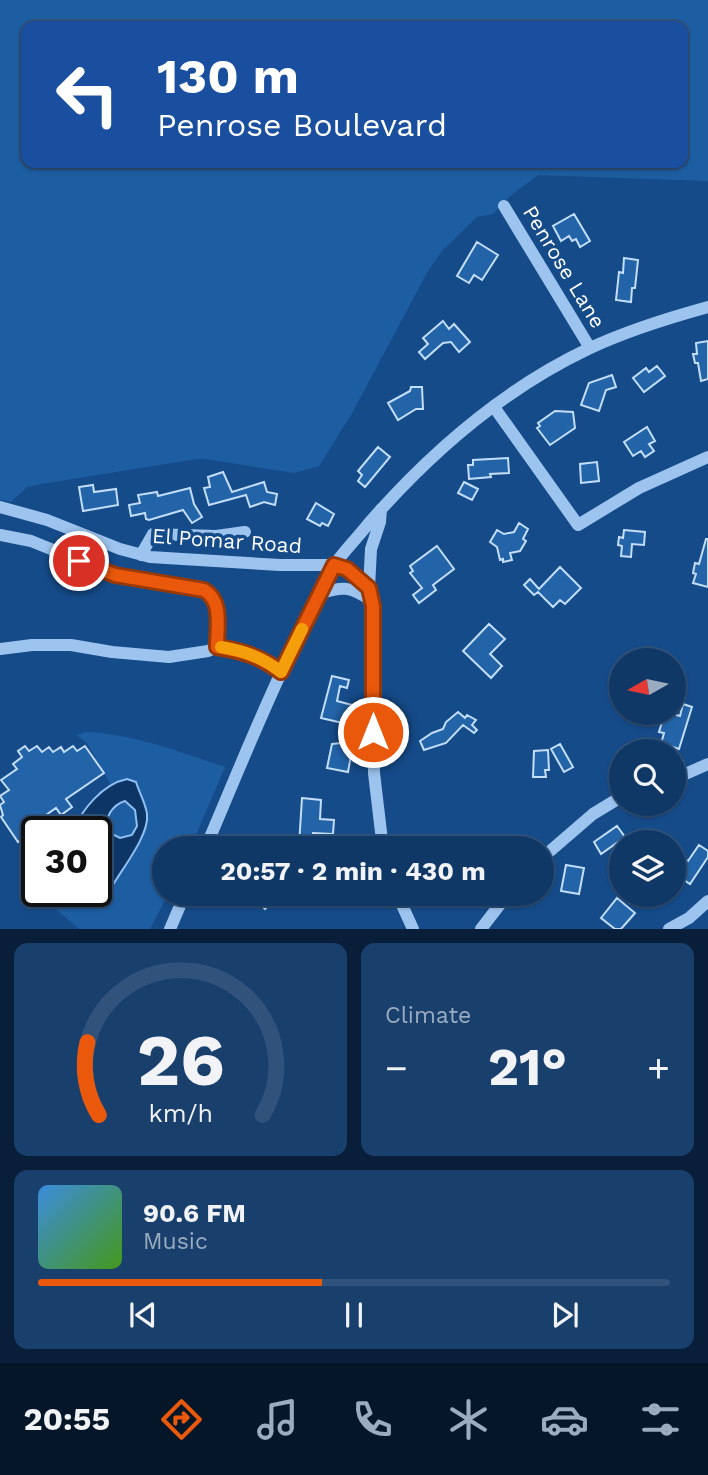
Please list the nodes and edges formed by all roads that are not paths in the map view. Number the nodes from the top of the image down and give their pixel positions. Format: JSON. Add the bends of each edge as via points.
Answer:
{"nodes":[{"id":1,"x":504,"y":206,"type":"dead end"},
{"id":2,"x":708,"y":307,"type":"edge"},
{"id":3,"x":590,"y":348,"type":"junction"},
{"id":4,"x":494,"y":407,"type":"junction"},
{"id":5,"x":708,"y":457,"type":"edge"},
{"id":6,"x":0,"y":507,"type":"edge"},
{"id":7,"x":381,"y":509,"type":"junction"},
{"id":8,"x":245,"y":531,"type":"dead end"},
{"id":9,"x":0,"y":535,"type":"edge"},
{"id":10,"x":141,"y":555,"type":"junction"},
{"id":11,"x":334,"y":565,"type":"junction"},
{"id":12,"x":369,"y":588,"type":"junction"},
{"id":13,"x":318,"y":594,"type":"junction"},
{"id":14,"x":372,"y":601,"type":"junction"},
{"id":15,"x":217,"y":647,"type":"junction"},
{"id":16,"x":0,"y":649,"type":"edge"},
{"id":17,"x":281,"y":672,"type":"junction"},
{"id":18,"x":708,"y":764,"type":"edge"},
{"id":19,"x":686,"y":774,"type":"edge"},
{"id":20,"x":609,"y":804,"type":"edge"},
{"id":21,"x":211,"y":836,"type":"edge"},
{"id":22,"x":381,"y":836,"type":"edge"},
{"id":23,"x":554,"y":848,"type":"edge"},
{"id":24,"x":708,"y":901,"type":"edge"},
{"id":25,"x":180,"y":906,"type":"edge"},
{"id":26,"x":402,"y":906,"type":"edge"},
{"id":27,"x":499,"y":906,"type":"edge"},
{"id":28,"x":170,"y":929,"type":"edge"},
{"id":29,"x":413,"y":929,"type":"edge"},
{"id":30,"x":481,"y":929,"type":"edge"},
{"id":31,"x":669,"y":929,"type":"edge"}],
"edges":[{"from":1,"to":3,"type":"street","name":"Penrose Lane"},
{"from":2,"to":3,"type":"street"},
{"from":3,"to":4,"type":"street"},
{"from":4,"to":5,"type":"street","via":[[578,525],[639,488]]},
{"from":4,"to":7,"type":"street","via":[[432,457]]},
{"from":6,"to":10,"type":"street","name":"El Pomar Road"},
{"from":7,"to":11,"type":"street"},
{"from":7,"to":12,"type":"street","via":[[371,550]]},
{"from":8,"to":10,"type":"street","via":[[216,536],[153,534]]},
{"from":9,"to":15,"type":"street","via":[[31,541],[115,575],[204,590],[217,607]]},
{"from":10,"to":11,"type":"street","name":"El Pomar Road"},
{"from":11,"to":12,"type":"street","via":[[347,569]]},
{"from":11,"to":13,"type":"street"},
{"from":12,"to":14,"type":"street"},
{"from":13,"to":14,"type":"street","via":[[340,587]]},
{"from":13,"to":17,"type":"street"},
{"from":14,"to":22,"type":"street","via":[[374,773]]},
{"from":15,"to":16,"type":"street","via":[[169,657],[71,645]]},
{"from":15,"to":17,"type":"street","via":[[246,652]]},
{"from":17,"to":21,"type":"street"},
{"from":18,"to":19,"type":"street"},
{"from":20,"to":23,"type":"street"},
{"from":24,"to":31,"type":"street"},
{"from":25,"to":28,"type":"street"},
{"from":26,"to":29,"type":"street"},
{"from":27,"to":30,"type":"street"}]}
